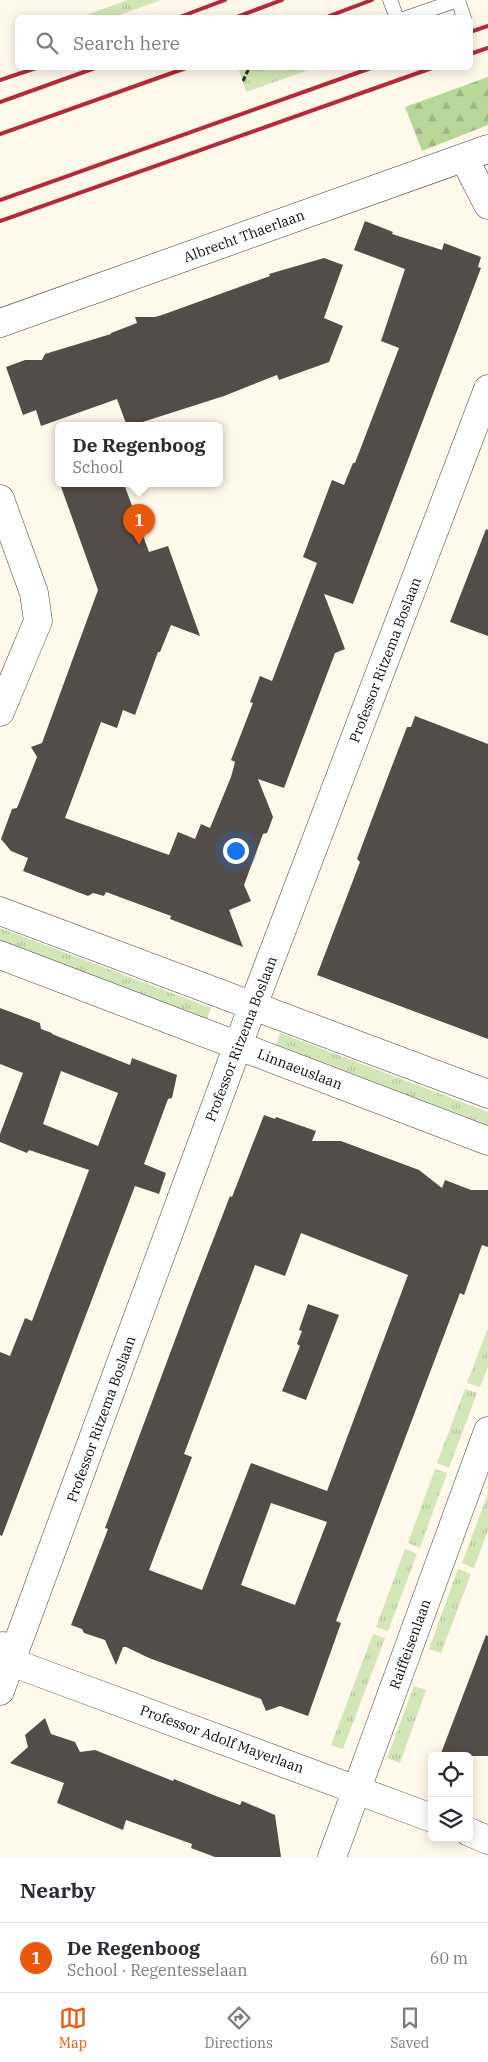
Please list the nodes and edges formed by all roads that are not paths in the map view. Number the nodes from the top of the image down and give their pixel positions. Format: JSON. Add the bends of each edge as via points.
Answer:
{"nodes":[{"id":1,"x":458,"y":0,"type":"edge"},
{"id":2,"x":393,"y":1,"type":"edge"},
{"id":3,"x":396,"y":15,"type":"edge"},
{"id":4,"x":415,"y":15,"type":"edge"},
{"id":5,"x":463,"y":15,"type":"edge"},
{"id":6,"x":476,"y":154,"type":"edge"},
{"id":7,"x":488,"y":206,"type":"edge"},
{"id":8,"x":0,"y":323,"type":"edge"},
{"id":9,"x":488,"y":389,"type":"edge"},
{"id":10,"x":0,"y":500,"type":"edge"},
{"id":11,"x":0,"y":712,"type":"edge"},
{"id":12,"x":0,"y":910,"type":"edge"},
{"id":13,"x":0,"y":955,"type":"edge"},
{"id":14,"x":253,"y":1006,"type":"junction"},
{"id":15,"x":238,"y":1045,"type":"junction"},
{"id":16,"x":488,"y":1094,"type":"edge"},
{"id":17,"x":488,"y":1141,"type":"edge"},
{"id":18,"x":488,"y":1431,"type":"edge"},
{"id":19,"x":4,"y":1656,"type":"edge"},
{"id":20,"x":0,"y":1691,"type":"edge"},
{"id":21,"x":356,"y":1789,"type":"junction"},
{"id":22,"x":428,"y":1816,"type":"edge"},
{"id":23,"x":473,"y":1834,"type":"edge"},
{"id":24,"x":488,"y":1840,"type":"edge"},
{"id":25,"x":332,"y":1857,"type":"edge"}],
"edges":[{"from":1,"to":4,"type":"lane"},
{"from":1,"to":5,"type":"lane"},
{"from":2,"to":3,"type":"lane"},
{"from":6,"to":7,"type":"street"},
{"from":6,"to":8,"type":"street","name":"Albrecht Thaerlaan"},
{"from":9,"to":14,"type":"street","name":"Professor Ritzema Boslaan"},
{"from":10,"to":11,"type":"street","via":[[34,593],[38,621]]},
{"from":12,"to":14,"type":"street"},
{"from":13,"to":15,"type":"street","name":"Linnaeuslaan"},
{"from":14,"to":15,"type":"street","name":"Professor Ritzema Boslaan"},
{"from":14,"to":16,"type":"street"},
{"from":15,"to":17,"type":"street","name":"Linnaeuslaan"},
{"from":15,"to":19,"type":"street","name":"Professor Ritzema Boslaan"},
{"from":18,"to":21,"type":"street","name":"Raiffeisenlaan"},
{"from":19,"to":20,"type":"street","name":"Professor Ritzema Boslaan"},
{"from":19,"to":21,"type":"street","name":"Professor Adolf Mayerlaan"},
{"from":21,"to":22,"type":"street","name":"Professor Adolf Mayerlaan"},
{"from":21,"to":25,"type":"street","name":"Raiffeisenlaan"},
{"from":23,"to":24,"type":"street"}]}
